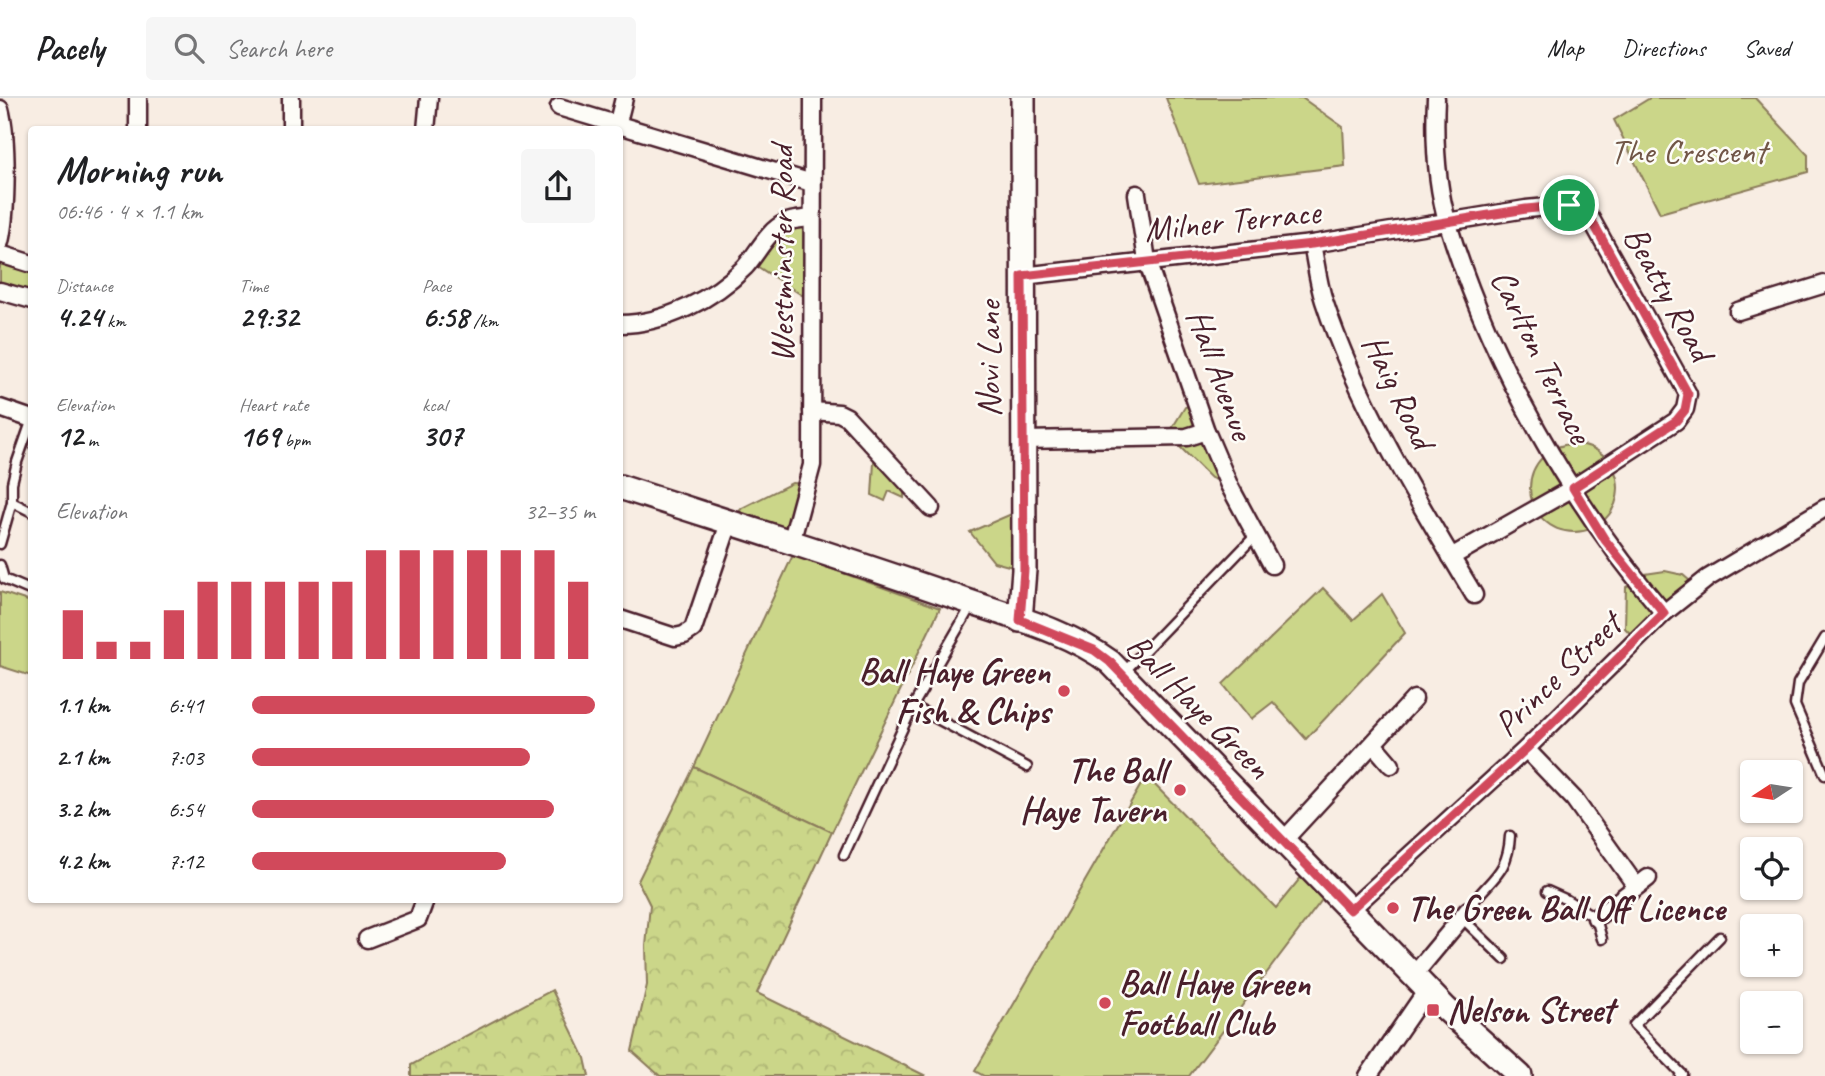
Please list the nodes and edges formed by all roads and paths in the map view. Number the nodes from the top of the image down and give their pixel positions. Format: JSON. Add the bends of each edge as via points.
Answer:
{"nodes":[{"id":1,"x":138,"y":98,"type":"edge"},
{"id":2,"x":291,"y":98,"type":"edge"},
{"id":3,"x":429,"y":98,"type":"edge"},
{"id":4,"x":624,"y":98,"type":"edge"},
{"id":5,"x":813,"y":98,"type":"edge"},
{"id":6,"x":1023,"y":98,"type":"edge"},
{"id":7,"x":1436,"y":98,"type":"edge"},
{"id":8,"x":559,"y":107,"type":"dead end"},
{"id":9,"x":0,"y":109,"type":"edge"},
{"id":10,"x":138,"y":126,"type":"edge"},
{"id":11,"x":292,"y":126,"type":"edge"},
{"id":12,"x":426,"y":126,"type":"edge"},
{"id":13,"x":614,"y":126,"type":"edge"},
{"id":14,"x":617,"y":126,"type":"edge"},
{"id":15,"x":623,"y":129,"type":"edge"},
{"id":16,"x":812,"y":183,"type":"junction"},
{"id":17,"x":1137,"y":194,"type":"dead end"},
{"id":18,"x":812,"y":218,"type":"junction"},
{"id":19,"x":1448,"y":223,"type":"junction"},
{"id":20,"x":0,"y":242,"type":"edge"},
{"id":21,"x":1312,"y":244,"type":"junction"},
{"id":22,"x":0,"y":254,"type":"edge"},
{"id":23,"x":1147,"y":261,"type":"junction"},
{"id":24,"x":28,"y":263,"type":"edge"},
{"id":25,"x":1022,"y":276,"type":"junction"},
{"id":26,"x":1825,"y":285,"type":"edge"},
{"id":27,"x":0,"y":291,"type":"edge"},
{"id":28,"x":28,"y":299,"type":"edge"},
{"id":29,"x":1738,"y":311,"type":"dead end"},
{"id":30,"x":623,"y":324,"type":"edge"},
{"id":31,"x":0,"y":408,"type":"edge"},
{"id":32,"x":812,"y":411,"type":"junction"},
{"id":33,"x":28,"y":418,"type":"edge"},
{"id":34,"x":28,"y":430,"type":"edge"},
{"id":35,"x":1206,"y":431,"type":"junction"},
{"id":36,"x":1023,"y":440,"type":"junction"},
{"id":37,"x":623,"y":488,"type":"edge"},
{"id":38,"x":1573,"y":488,"type":"junction"},
{"id":39,"x":12,"y":502,"type":"junction"},
{"id":40,"x":931,"y":508,"type":"dead end"},
{"id":41,"x":1825,"y":508,"type":"edge"},
{"id":42,"x":28,"y":510,"type":"edge"},
{"id":43,"x":729,"y":523,"type":"junction"},
{"id":44,"x":1255,"y":536,"type":"junction"},
{"id":45,"x":791,"y":543,"type":"junction"},
{"id":46,"x":0,"y":544,"type":"edge"},
{"id":47,"x":1451,"y":557,"type":"junction"},
{"id":48,"x":0,"y":565,"type":"edge"},
{"id":49,"x":1272,"y":565,"type":"dead end"},
{"id":50,"x":28,"y":589,"type":"edge"},
{"id":51,"x":1474,"y":595,"type":"dead end"},
{"id":52,"x":973,"y":603,"type":"junction"},
{"id":53,"x":1664,"y":613,"type":"junction"},
{"id":54,"x":623,"y":620,"type":"edge"},
{"id":55,"x":1020,"y":620,"type":"junction"},
{"id":56,"x":1825,"y":638,"type":"edge"},
{"id":57,"x":1122,"y":675,"type":"junction"},
{"id":58,"x":1414,"y":699,"type":"dead end"},
{"id":59,"x":913,"y":706,"type":"junction"},
{"id":60,"x":1373,"y":744,"type":"junction"},
{"id":61,"x":1526,"y":749,"type":"junction"},
{"id":62,"x":1391,"y":765,"type":"dead end"},
{"id":63,"x":1027,"y":767,"type":"dead end"},
{"id":64,"x":1825,"y":775,"type":"edge"},
{"id":65,"x":1510,"y":836,"type":"dead end"},
{"id":66,"x":1283,"y":841,"type":"junction"},
{"id":67,"x":844,"y":855,"type":"dead end"},
{"id":68,"x":1547,"y":891,"type":"dead end"},
{"id":69,"x":424,"y":903,"type":"edge"},
{"id":70,"x":1350,"y":910,"type":"junction"},
{"id":71,"x":1465,"y":914,"type":"junction"},
{"id":72,"x":1596,"y":918,"type":"junction"},
{"id":73,"x":1720,"y":937,"type":"dead end"},
{"id":74,"x":368,"y":939,"type":"dead end"},
{"id":75,"x":1602,"y":939,"type":"dead end"},
{"id":76,"x":1504,"y":960,"type":"dead end"},
{"id":77,"x":1420,"y":983,"type":"junction"},
{"id":78,"x":1368,"y":1076,"type":"edge"},
{"id":79,"x":1520,"y":1076,"type":"edge"},
{"id":80,"x":1680,"y":1076,"type":"edge"}],
"edges":[{"from":1,"to":10,"type":"street"},
{"from":2,"to":11,"type":"street"},
{"from":3,"to":12,"type":"street"},
{"from":4,"to":14,"type":"street"},
{"from":5,"to":16,"type":"street","name":"Westminster Road"},
{"from":6,"to":25,"type":"street","name":"Novi Lane"},
{"from":7,"to":19,"type":"street","name":"Carlton Terrace","via":[[1434,134]]},
{"from":8,"to":13,"type":"street"},
{"from":9,"to":20,"type":"street","via":[[4,145]]},
{"from":15,"to":16,"type":"street"},
{"from":16,"to":18,"type":"street","name":"Westminster Road"},
{"from":17,"to":23,"type":"street","name":"Hall Avenue"},
{"from":18,"to":30,"type":"street","via":[[785,223],[743,268],[701,302],[658,318]]},
{"from":18,"to":32,"type":"street","name":"Westminster Road"},
{"from":19,"to":21,"type":"street","name":"Milner Terrace"},
{"from":19,"to":38,"type":"street","name":"Carlton Terrace","via":[[1507,370]]},
{"from":19,"to":38,"type":"street","name":"Beatty Road","via":[[1536,208],[1569,205],[1583,210],[1688,394],[1685,410],[1676,421]]},
{"from":21,"to":23,"type":"street","name":"Milner Terrace"},
{"from":21,"to":47,"type":"street","name":"Haig Road","via":[[1323,299],[1356,382]]},
{"from":22,"to":24,"type":"street"},
{"from":23,"to":25,"type":"street","name":"Milner Terrace"},
{"from":23,"to":35,"type":"street","name":"Hall Avenue"},
{"from":25,"to":36,"type":"street","name":"Novi Lane"},
{"from":26,"to":29,"type":"street"},
{"from":27,"to":28,"type":"street"},
{"from":31,"to":33,"type":"street"},
{"from":32,"to":40,"type":"street","name":"Westminster Road","via":[[847,417]]},
{"from":32,"to":45,"type":"street","name":"Westminster Road","via":[[812,465]]},
{"from":34,"to":39,"type":"lane","via":[[12,483]]},
{"from":35,"to":36,"type":"street","via":[[1187,437]]},
{"from":35,"to":44,"type":"street","name":"Hall Avenue"},
{"from":36,"to":55,"type":"street","name":"Novi Lane"},
{"from":37,"to":43,"type":"street","name":"Ball Haye Green"},
{"from":38,"to":47,"type":"street"},
{"from":38,"to":53,"type":"street","name":"Carlton Terrace","via":[[1605,540]]},
{"from":39,"to":42,"type":"lane"},
{"from":39,"to":46,"type":"lane"},
{"from":41,"to":53,"type":"street","name":"Prince Street","via":[[1708,578]]},
{"from":43,"to":45,"type":"street","name":"Ball Haye Green"},
{"from":43,"to":54,"type":"street","via":[[693,629],[675,638]]},
{"from":44,"to":49,"type":"street","name":"Hall Avenue"},
{"from":44,"to":57,"type":"lane"},
{"from":45,"to":52,"type":"street","name":"Ball Haye Green"},
{"from":47,"to":51,"type":"street","name":"Haig Road"},
{"from":48,"to":50,"type":"lane","via":[[4,579]]},
{"from":52,"to":55,"type":"street","name":"Ball Haye Green"},
{"from":52,"to":59,"type":"lane"},
{"from":53,"to":61,"type":"street","name":"Prince Street"},
{"from":55,"to":57,"type":"street","name":"Ball Haye Green","via":[[1094,650]]},
{"from":56,"to":64,"type":"lane","via":[[1798,683],[1795,705]]},
{"from":57,"to":66,"type":"street","name":"Ball Haye Green"},
{"from":58,"to":60,"type":"street"},
{"from":59,"to":63,"type":"lane"},
{"from":59,"to":67,"type":"lane"},
{"from":60,"to":62,"type":"street"},
{"from":60,"to":66,"type":"street"},
{"from":61,"to":70,"type":"street","name":"Prince Street"},
{"from":61,"to":72,"type":"street","via":[[1642,882]]},
{"from":65,"to":71,"type":"lane","via":[[1503,870]]},
{"from":66,"to":70,"type":"street","name":"Ball Haye Green"},
{"from":68,"to":72,"type":"lane"},
{"from":69,"to":74,"type":"street","via":[[418,919]]},
{"from":70,"to":77,"type":"street","name":"Ball Haye Green"},
{"from":71,"to":76,"type":"lane"},
{"from":71,"to":77,"type":"street"},
{"from":72,"to":75,"type":"lane"},
{"from":73,"to":80,"type":"lane","via":[[1634,1025]]},
{"from":77,"to":78,"type":"street"},
{"from":77,"to":79,"type":"street","name":"Ball Haye Green"}]}
